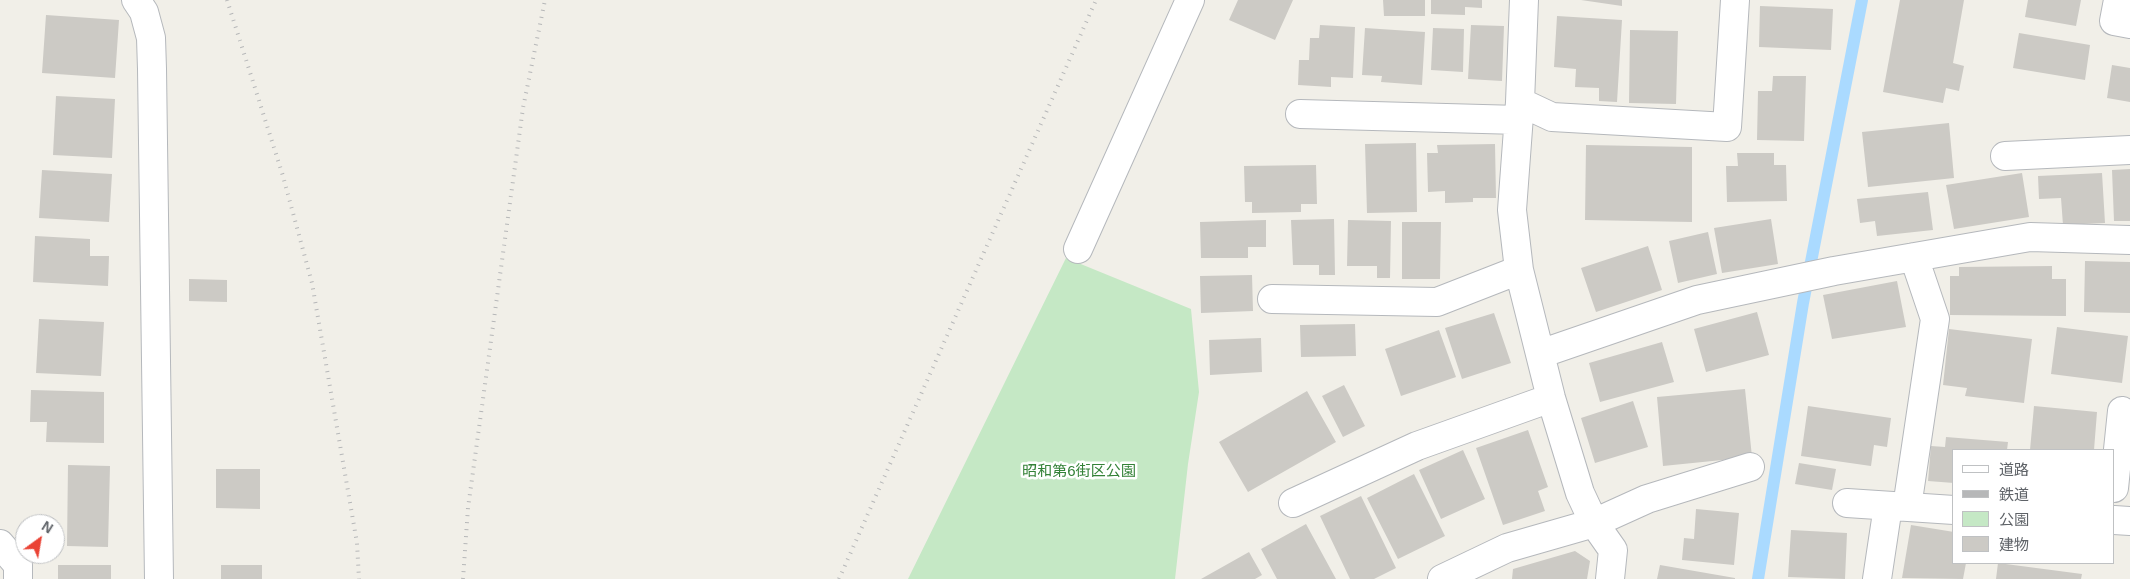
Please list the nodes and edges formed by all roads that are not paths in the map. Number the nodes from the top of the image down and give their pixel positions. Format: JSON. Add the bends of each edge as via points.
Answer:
{"nodes":[{"id":1,"x":136,"y":0,"type":"edge"},
{"id":2,"x":1190,"y":0,"type":"edge"},
{"id":3,"x":1524,"y":0,"type":"edge"},
{"id":4,"x":1735,"y":0,"type":"edge"},
{"id":5,"x":2118,"y":0,"type":"edge"},
{"id":6,"x":2130,"y":24,"type":"edge"},
{"id":7,"x":1520,"y":111,"type":"junction"},
{"id":8,"x":1300,"y":114,"type":"dead end"},
{"id":9,"x":2130,"y":150,"type":"edge"},
{"id":10,"x":2005,"y":156,"type":"dead end"},
{"id":11,"x":2130,"y":240,"type":"edge"},
{"id":12,"x":1078,"y":249,"type":"dead end"},
{"id":13,"x":1914,"y":257,"type":"junction"},
{"id":14,"x":1519,"y":270,"type":"junction"},
{"id":15,"x":1272,"y":299,"type":"dead end"},
{"id":16,"x":1540,"y":354,"type":"junction"},
{"id":17,"x":1551,"y":398,"type":"junction"},
{"id":18,"x":2122,"y":411,"type":"dead end"},
{"id":19,"x":1750,"y":467,"type":"dead end"},
{"id":20,"x":2115,"y":478,"type":"edge"},
{"id":21,"x":1294,"y":503,"type":"dead end"},
{"id":22,"x":1847,"y":503,"type":"dead end"},
{"id":23,"x":1898,"y":506,"type":"junction"},
{"id":24,"x":1952,"y":510,"type":"edge"},
{"id":25,"x":2115,"y":520,"type":"edge"},
{"id":26,"x":2130,"y":521,"type":"edge"},
{"id":27,"x":1594,"y":523,"type":"junction"},
{"id":28,"x":0,"y":544,"type":"edge"},
{"id":29,"x":18,"y":579,"type":"edge"},
{"id":30,"x":159,"y":579,"type":"edge"},
{"id":31,"x":1442,"y":579,"type":"edge"},
{"id":32,"x":1610,"y":579,"type":"edge"},
{"id":33,"x":1878,"y":579,"type":"edge"}],
"edges":[{"from":1,"to":30,"type":"street","via":[[144,12],[151,38]]},
{"from":2,"to":12,"type":"street"},
{"from":3,"to":7,"type":"street"},
{"from":4,"to":7,"type":"street","via":[[1727,127],[1552,117]]},
{"from":5,"to":6,"type":"street","via":[[2114,21]]},
{"from":7,"to":8,"type":"street"},
{"from":7,"to":14,"type":"street","via":[[1512,210]]},
{"from":9,"to":10,"type":"street"},
{"from":11,"to":13,"type":"street","via":[[2030,237]]},
{"from":13,"to":16,"type":"street","via":[[1697,300]]},
{"from":13,"to":23,"type":"street","via":[[1935,319]]},
{"from":14,"to":15,"type":"street","via":[[1437,302]]},
{"from":14,"to":16,"type":"street"},
{"from":16,"to":17,"type":"street"},
{"from":17,"to":21,"type":"street","via":[[1417,446]]},
{"from":17,"to":27,"type":"street","via":[[1580,493]]},
{"from":18,"to":20,"type":"street"},
{"from":19,"to":27,"type":"street","via":[[1647,499]]},
{"from":22,"to":23,"type":"street"},
{"from":23,"to":24,"type":"street"},
{"from":23,"to":33,"type":"street"},
{"from":25,"to":26,"type":"street"},
{"from":27,"to":31,"type":"street","via":[[1507,548]]},
{"from":27,"to":32,"type":"street","via":[[1613,550]]},
{"from":28,"to":29,"type":"street","via":[[18,565]]}]}
